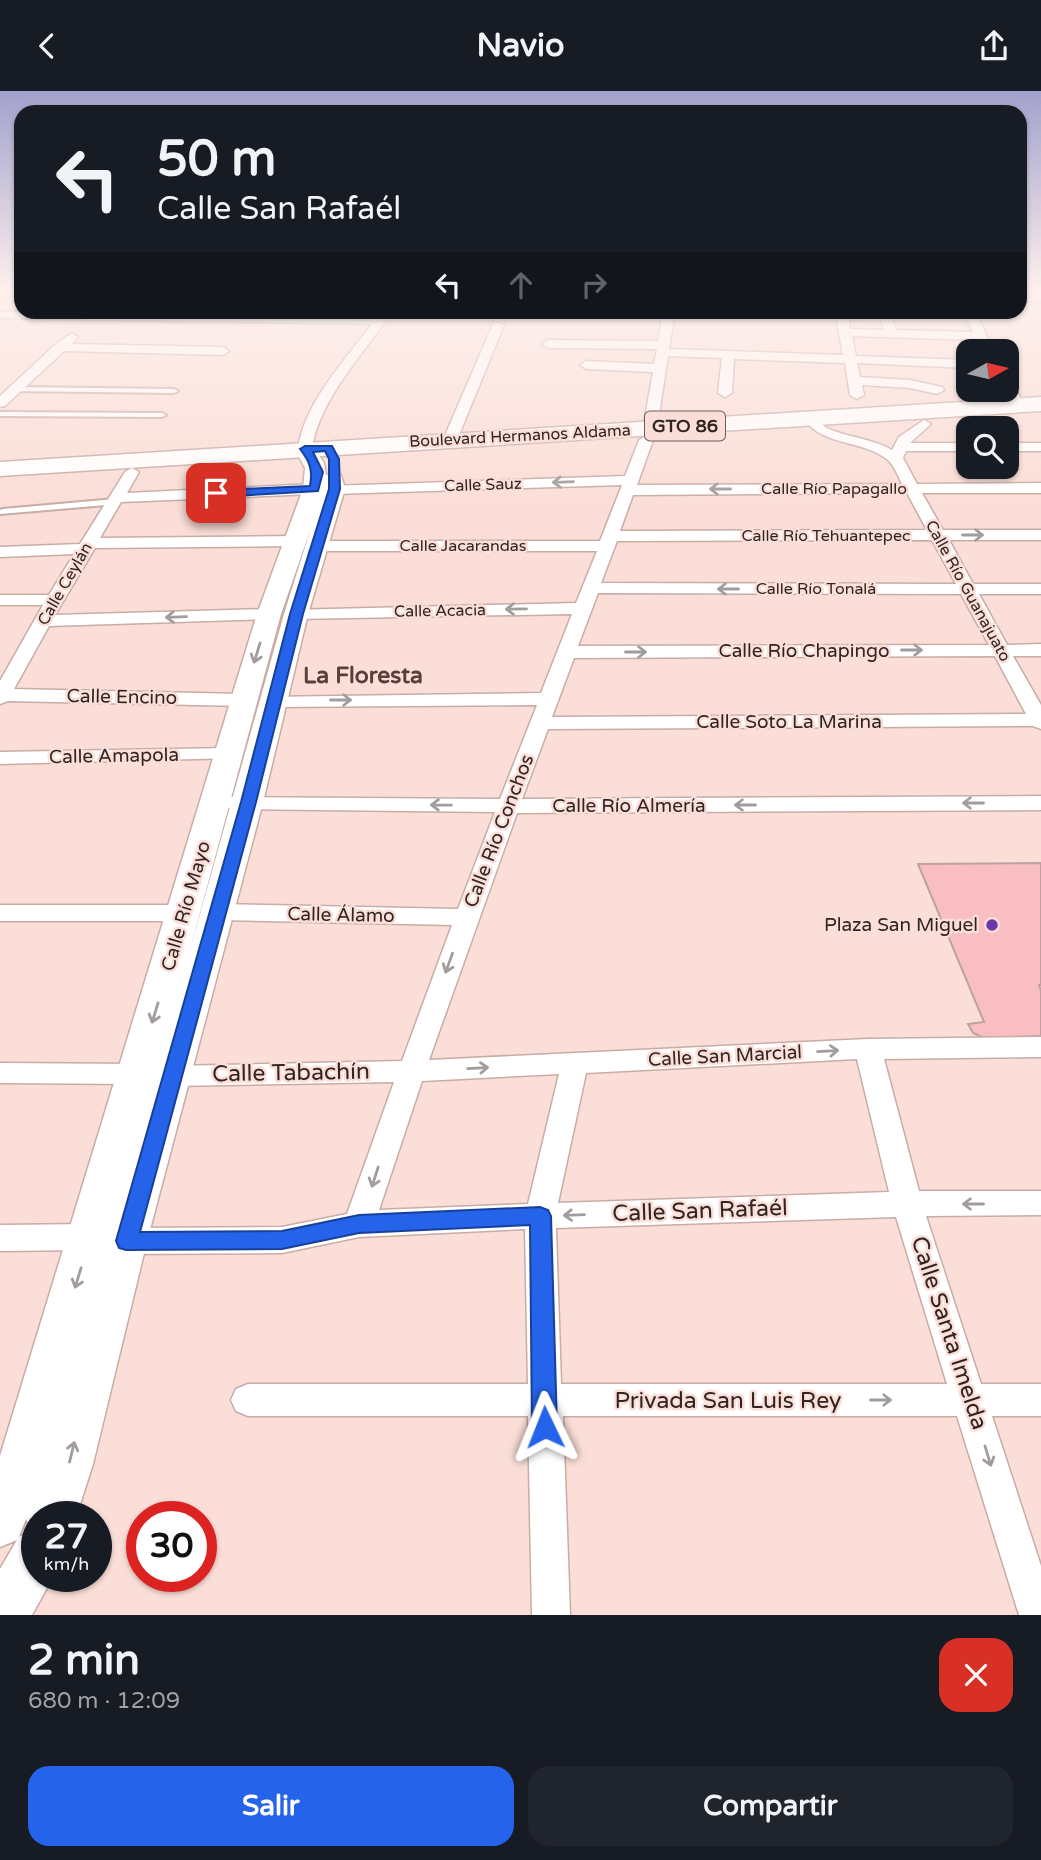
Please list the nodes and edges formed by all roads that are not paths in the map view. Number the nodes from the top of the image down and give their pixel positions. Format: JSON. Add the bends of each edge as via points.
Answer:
{"nodes":[{"id":1,"x":43,"y":363,"type":"edge"},
{"id":2,"x":351,"y":363,"type":"edge"},
{"id":3,"x":365,"y":363,"type":"edge"},
{"id":4,"x":482,"y":363,"type":"edge"},
{"id":5,"x":661,"y":363,"type":"edge"},
{"id":6,"x":727,"y":363,"type":"edge"},
{"id":7,"x":850,"y":363,"type":"edge"},
{"id":8,"x":586,"y":365,"type":"dead end"},
{"id":9,"x":660,"y":368,"type":"junction"},
{"id":10,"x":854,"y":381,"type":"junction"},
{"id":11,"x":351,"y":386,"type":"dead end"},
{"id":12,"x":0,"y":389,"type":"edge"},
{"id":13,"x":15,"y":390,"type":"junction"},
{"id":14,"x":937,"y":390,"type":"dead end"},
{"id":15,"x":174,"y":391,"type":"dead end"},
{"id":16,"x":725,"y":393,"type":"dead end"},
{"id":17,"x":857,"y":395,"type":"dead end"},
{"id":18,"x":0,"y":403,"type":"edge"},
{"id":19,"x":1030,"y":405,"type":"edge"},
{"id":20,"x":320,"y":407,"type":"junction"},
{"id":21,"x":337,"y":408,"type":"dead end"},
{"id":22,"x":0,"y":414,"type":"edge"},
{"id":23,"x":162,"y":415,"type":"dead end"},
{"id":24,"x":1041,"y":417,"type":"edge"},
{"id":25,"x":815,"y":424,"type":"junction"},
{"id":26,"x":924,"y":424,"type":"junction"},
{"id":27,"x":648,"y":434,"type":"junction"},
{"id":28,"x":450,"y":440,"type":"junction"},
{"id":29,"x":1019,"y":447,"type":"edge"},
{"id":30,"x":1041,"y":447,"type":"edge"},
{"id":31,"x":956,"y":448,"type":"edge"},
{"id":32,"x":898,"y":453,"type":"junction"},
{"id":33,"x":322,"y":461,"type":"junction"},
{"id":34,"x":0,"y":469,"type":"edge"},
{"id":35,"x":132,"y":472,"type":"junction"},
{"id":36,"x":0,"y":481,"type":"edge"},
{"id":37,"x":629,"y":485,"type":"junction"},
{"id":38,"x":911,"y":488,"type":"junction"},
{"id":39,"x":1041,"y":488,"type":"edge"},
{"id":40,"x":116,"y":500,"type":"junction"},
{"id":41,"x":3,"y":512,"type":"dead end"},
{"id":42,"x":1041,"y":535,"type":"edge"},
{"id":43,"x":938,"y":536,"type":"junction"},
{"id":44,"x":609,"y":541,"type":"junction"},
{"id":45,"x":306,"y":544,"type":"junction"},
{"id":46,"x":87,"y":546,"type":"junction"},
{"id":47,"x":0,"y":552,"type":"edge"},
{"id":48,"x":966,"y":589,"type":"junction"},
{"id":49,"x":1041,"y":589,"type":"edge"},
{"id":50,"x":588,"y":598,"type":"junction"},
{"id":51,"x":0,"y":600,"type":"edge"},
{"id":52,"x":55,"y":600,"type":"junction"},
{"id":53,"x":283,"y":614,"type":"junction"},
{"id":54,"x":44,"y":621,"type":"junction"},
{"id":55,"x":1000,"y":650,"type":"junction"},
{"id":56,"x":1041,"y":650,"type":"edge"},
{"id":57,"x":568,"y":652,"type":"junction"},
{"id":58,"x":1,"y":696,"type":"edge"},
{"id":59,"x":548,"y":699,"type":"junction"},
{"id":60,"x":258,"y":700,"type":"junction"},
{"id":61,"x":1040,"y":722,"type":"edge"},
{"id":62,"x":539,"y":723,"type":"junction"},
{"id":63,"x":229,"y":754,"type":"junction"},
{"id":64,"x":0,"y":758,"type":"edge"},
{"id":65,"x":233,"y":802,"type":"junction"},
{"id":66,"x":1041,"y":803,"type":"edge"},
{"id":67,"x":510,"y":807,"type":"junction"},
{"id":68,"x":0,"y":913,"type":"edge"},
{"id":69,"x":201,"y":913,"type":"junction"},
{"id":70,"x":466,"y":917,"type":"junction"},
{"id":71,"x":1041,"y":1047,"type":"edge"},
{"id":72,"x":868,"y":1049,"type":"junction"},
{"id":73,"x":575,"y":1063,"type":"junction"},
{"id":74,"x":410,"y":1071,"type":"junction"},
{"id":75,"x":0,"y":1073,"type":"edge"},
{"id":76,"x":137,"y":1074,"type":"junction"},
{"id":77,"x":172,"y":1076,"type":"junction"},
{"id":78,"x":1041,"y":1203,"type":"edge"},
{"id":79,"x":907,"y":1204,"type":"junction"},
{"id":80,"x":540,"y":1216,"type":"junction"},
{"id":81,"x":359,"y":1224,"type":"junction"},
{"id":82,"x":90,"y":1237,"type":"junction"},
{"id":83,"x":0,"y":1238,"type":"edge"},
{"id":84,"x":126,"y":1241,"type":"junction"},
{"id":85,"x":248,"y":1400,"type":"dead end"},
{"id":86,"x":971,"y":1400,"type":"junction"},
{"id":87,"x":1041,"y":1400,"type":"edge"},
{"id":88,"x":544,"y":1401,"type":"junction"},
{"id":89,"x":56,"y":1501,"type":"edge"},
{"id":90,"x":0,"y":1522,"type":"edge"},
{"id":91,"x":21,"y":1583,"type":"edge"},
{"id":92,"x":3,"y":1615,"type":"edge"},
{"id":93,"x":551,"y":1615,"type":"edge"},
{"id":94,"x":1038,"y":1615,"type":"edge"}],
"edges":[{"from":1,"to":13,"type":"street"},
{"from":2,"to":20,"type":"street","name":"Calle Río Mayo"},
{"from":3,"to":11,"type":"street"},
{"from":4,"to":28,"type":"street"},
{"from":5,"to":9,"type":"street","name":"Calle Río Conchos"},
{"from":6,"to":16,"type":"street"},
{"from":7,"to":10,"type":"street"},
{"from":8,"to":9,"type":"street"},
{"from":9,"to":27,"type":"street","name":"Calle Río Conchos"},
{"from":10,"to":14,"type":"street"},
{"from":10,"to":17,"type":"street"},
{"from":12,"to":13,"type":"street"},
{"from":13,"to":15,"type":"lane"},
{"from":13,"to":18,"type":"street"},
{"from":19,"to":25,"type":"main road","name":"Boulevard Hermanos Aldama","number":"GTO 86"},
{"from":20,"to":21,"type":"street"},
{"from":20,"to":33,"type":"street","name":"Calle Río Mayo","via":[[307,431]]},
{"from":22,"to":23,"type":"lane"},
{"from":24,"to":26,"type":"main road","name":"Boulevard Hermanos Aldama","number":"GTO 86"},
{"from":25,"to":26,"type":"main road","name":"Boulevard Hermanos Aldama","number":"GTO 86"},
{"from":25,"to":27,"type":"main road","name":"Boulevard Hermanos Aldama","number":"GTO 86"},
{"from":25,"to":32,"type":"street"},
{"from":26,"to":32,"type":"street"},
{"from":27,"to":28,"type":"main road","name":"Boulevard Hermanos Aldama","number":"GTO 86"},
{"from":27,"to":33,"type":"main road","name":"Boulevard Hermanos Aldama","number":"GTO 86"},
{"from":27,"to":37,"type":"street","name":"Calle Río Conchos"},
{"from":28,"to":33,"type":"main road","name":"Boulevard Hermanos Aldama","number":"GTO 86"},
{"from":29,"to":30,"type":"street"},
{"from":31,"to":32,"type":"street"},
{"from":32,"to":38,"type":"street","name":"Calle Río Guanajuato"},
{"from":33,"to":34,"type":"main road","name":"Boulevard Hermanos Aldama","number":"GTO 86"},
{"from":33,"to":35,"type":"main road","name":"Boulevard Hermanos Aldama","number":"GTO 86"},
{"from":37,"to":33,"type":"street","name":"Calle Sauz","one_way":true},
{"from":33,"to":40,"type":"street","name":"Calle Sauz"},
{"from":33,"to":45,"type":"street","name":"Calle Río Mayo"},
{"from":35,"to":36,"type":"main road","name":"Boulevard Hermanos Aldama","number":"GTO 86"},
{"from":35,"to":40,"type":"street","name":"Calle Ceylán"},
{"from":38,"to":37,"type":"street","name":"Calle Río Papagallo","one_way":true},
{"from":37,"to":44,"type":"street","name":"Calle Río Conchos"},
{"from":38,"to":39,"type":"street","name":"Calle Río Papagallo"},
{"from":38,"to":43,"type":"street","name":"Calle Río Guanajuato"},
{"from":40,"to":41,"type":"lane"},
{"from":40,"to":46,"type":"street","name":"Calle Ceylán"},
{"from":43,"to":42,"type":"street","name":"Calle Río Tehuantepec","one_way":true},
{"from":43,"to":44,"type":"street","name":"Calle Río Tehuantepec"},
{"from":43,"to":48,"type":"street","name":"Calle Río Guanajuato"},
{"from":44,"to":45,"type":"street","name":"Calle Jacarandas"},
{"from":44,"to":50,"type":"street","name":"Calle Río Conchos"},
{"from":45,"to":46,"type":"street","name":"Calle Jacarandas"},
{"from":45,"to":53,"type":"street","name":"Calle Río Mayo"},
{"from":46,"to":47,"type":"street","name":"Calle Jacarandas"},
{"from":46,"to":52,"type":"street","name":"Calle Ceylán"},
{"from":48,"to":49,"type":"street","name":"Calle Río Tonalá"},
{"from":48,"to":50,"type":"street","name":"Calle Río Tonalá","one_way":true},
{"from":48,"to":55,"type":"street","name":"Calle Río Guanajuato"},
{"from":50,"to":53,"type":"street","name":"Calle Acacia","one_way":true},
{"from":50,"to":57,"type":"street","name":"Calle Río Conchos"},
{"from":51,"to":52,"type":"street"},
{"from":52,"to":54,"type":"street","name":"Calle Ceylán"},
{"from":53,"to":54,"type":"street","name":"Calle Acacia","one_way":true},
{"from":53,"to":60,"type":"street","name":"Calle Río Mayo"},
{"from":54,"to":58,"type":"street","name":"Calle Ceylán"},
{"from":55,"to":56,"type":"street","name":"Calle Río Chapingo"},
{"from":57,"to":55,"type":"street","name":"Calle Río Chapingo","one_way":true},
{"from":55,"to":61,"type":"street","name":"Calle Río Guanajuato"},
{"from":57,"to":59,"type":"street","name":"Calle Río Conchos"},
{"from":58,"to":60,"type":"street","name":"Calle Encino"},
{"from":60,"to":59,"type":"street","name":"Calle Encino","one_way":true},
{"from":59,"to":62,"type":"street","name":"Calle Río Conchos"},
{"from":60,"to":63,"type":"street","name":"Calle Río Mayo"},
{"from":60,"to":65,"type":"street","name":"Calle Río Mayo"},
{"from":61,"to":62,"type":"street","name":"Calle Soto La Marina"},
{"from":62,"to":67,"type":"street","name":"Calle Río Conchos"},
{"from":63,"to":64,"type":"street","name":"Calle Amapola"},
{"from":63,"to":65,"type":"street","name":"Calle Río Mayo"},
{"from":67,"to":65,"type":"street","name":"Calle Río Almería","one_way":true},
{"from":65,"to":69,"type":"street","name":"Calle Río Mayo"},
{"from":66,"to":67,"type":"street","name":"Calle Río Almería","one_way":true},
{"from":67,"to":70,"type":"street","name":"Calle Río Conchos"},
{"from":68,"to":69,"type":"street","name":"Calle Álamo"},
{"from":69,"to":70,"type":"street","name":"Calle Álamo"},
{"from":69,"to":76,"type":"street","name":"Calle Río Mayo","one_way":true},
{"from":69,"to":77,"type":"street","name":"Calle Río Mayo"},
{"from":70,"to":74,"type":"street","name":"Calle Río Conchos","one_way":true},
{"from":71,"to":72,"type":"street","name":"Calle San Marcial"},
{"from":73,"to":72,"type":"street","name":"Calle San Marcial","one_way":true},
{"from":72,"to":79,"type":"street","name":"Calle Santa Imelda"},
{"from":74,"to":73,"type":"street","name":"Calle San Marcial","one_way":true},
{"from":73,"to":80,"type":"street"},
{"from":74,"to":77,"type":"street","name":"Calle Tabachín"},
{"from":74,"to":81,"type":"street","name":"Calle Río Conchos","one_way":true},
{"from":75,"to":76,"type":"street"},
{"from":76,"to":82,"type":"street","name":"Calle Río Mayo"},
{"from":77,"to":84,"type":"street","name":"Calle Río Mayo"},
{"from":78,"to":79,"type":"street","name":"Calle San Rafaél","one_way":true},
{"from":79,"to":80,"type":"street","name":"Calle San Rafaél","one_way":true},
{"from":79,"to":86,"type":"street","name":"Calle Santa Imelda"},
{"from":80,"to":81,"type":"street","name":"Calle San Rafaél"},
{"from":80,"to":88,"type":"street"},
{"from":81,"to":84,"type":"street","name":"Calle San Rafaél","via":[[282,1240]]},
{"from":82,"to":83,"type":"street"},
{"from":82,"to":90,"type":"street","name":"Calle Río Mayo","one_way":true},
{"from":89,"to":84,"type":"street","name":"Calle Río Mayo","one_way":true},
{"from":85,"to":88,"type":"street","name":"Privada San Luis Rey"},
{"from":86,"to":87,"type":"street","name":"Privada San Luis Rey"},
{"from":88,"to":86,"type":"street","name":"Privada San Luis Rey","one_way":true},
{"from":86,"to":94,"type":"street","name":"Calle Santa Imelda","one_way":true},
{"from":88,"to":93,"type":"street"},
{"from":91,"to":92,"type":"street"}]}
